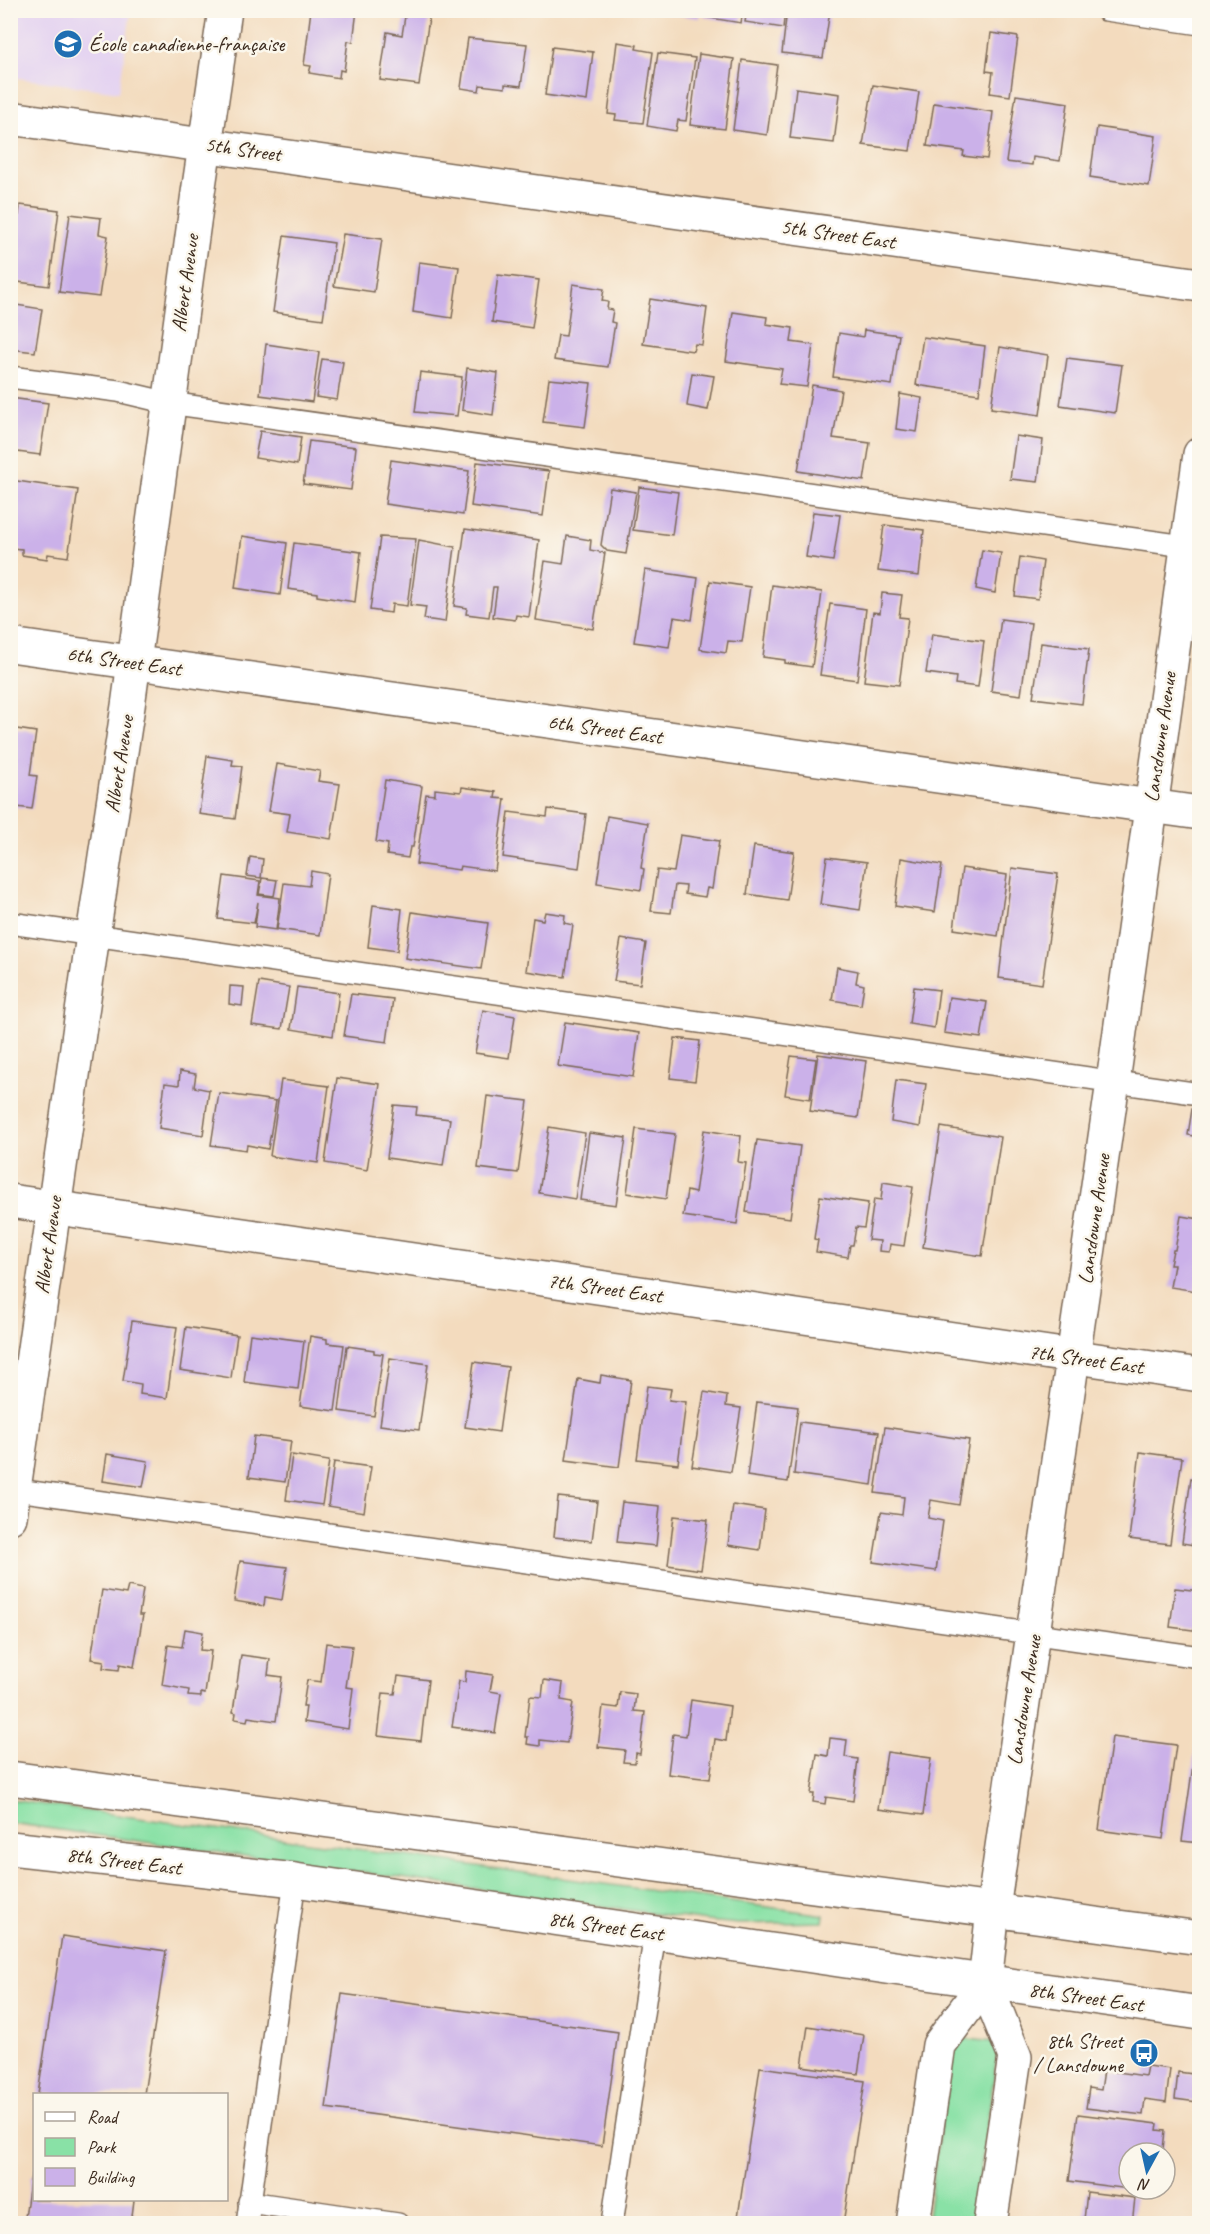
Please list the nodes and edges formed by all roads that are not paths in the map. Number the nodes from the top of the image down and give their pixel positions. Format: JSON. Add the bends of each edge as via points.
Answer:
{"nodes":[{"id":1,"x":225,"y":10,"type":"edge"},
{"id":2,"x":1106,"y":10,"type":"edge"},
{"id":3,"x":1200,"y":24,"type":"edge"},
{"id":4,"x":10,"y":117,"type":"edge"},
{"id":5,"x":205,"y":144,"type":"junction"},
{"id":6,"x":476,"y":183,"type":"joint"},
{"id":7,"x":1200,"y":285,"type":"edge"},
{"id":8,"x":10,"y":376,"type":"edge"},
{"id":9,"x":169,"y":403,"type":"junction"},
{"id":10,"x":1200,"y":454,"type":"edge"},
{"id":11,"x":1193,"y":547,"type":"edge"},
{"id":12,"x":10,"y":645,"type":"edge"},
{"id":13,"x":134,"y":663,"type":"junction"},
{"id":14,"x":1150,"y":806,"type":"junction"},
{"id":15,"x":1200,"y":813,"type":"edge"},
{"id":16,"x":10,"y":923,"type":"edge"},
{"id":17,"x":93,"y":935,"type":"junction"},
{"id":18,"x":1113,"y":1082,"type":"junction"},
{"id":19,"x":1200,"y":1094,"type":"edge"},
{"id":20,"x":10,"y":1201,"type":"edge"},
{"id":21,"x":53,"y":1208,"type":"junction"},
{"id":22,"x":1073,"y":1357,"type":"junction"},
{"id":23,"x":1200,"y":1375,"type":"edge"},
{"id":24,"x":12,"y":1498,"type":"edge"},
{"id":25,"x":1034,"y":1633,"type":"junction"},
{"id":26,"x":1200,"y":1657,"type":"edge"},
{"id":27,"x":10,"y":1778,"type":"edge"},
{"id":28,"x":10,"y":1848,"type":"edge"},
{"id":29,"x":295,"y":1880,"type":"junction"},
{"id":30,"x":993,"y":1909,"type":"junction"},
{"id":31,"x":655,"y":1933,"type":"junction"},
{"id":32,"x":1200,"y":1938,"type":"edge"},
{"id":33,"x":985,"y":1983,"type":"junction"},
{"id":34,"x":1200,"y":2013,"type":"edge"},
{"id":35,"x":249,"y":2202,"type":"junction"},
{"id":36,"x":247,"y":2223,"type":"edge"},
{"id":37,"x":398,"y":2223,"type":"edge"},
{"id":38,"x":612,"y":2223,"type":"edge"},
{"id":39,"x":913,"y":2223,"type":"edge"},
{"id":40,"x":990,"y":2223,"type":"edge"}],
"edges":[{"from":1,"to":5,"type":"street","name":"Albert Avenue"},
{"from":2,"to":3,"type":"lane"},
{"from":4,"to":5,"type":"street","name":"5th Street"},
{"from":5,"to":6,"type":"street","name":"5th Street"},
{"from":5,"to":9,"type":"street","name":"Albert Avenue"},
{"from":6,"to":7,"type":"street","name":"5th Street East"},
{"from":8,"to":9,"type":"lane","via":[[118,391]]},
{"from":9,"to":11,"type":"lane"},
{"from":9,"to":13,"type":"street","name":"Albert Avenue"},
{"from":10,"to":11,"type":"street","name":"Lansdowne Avenue"},
{"from":11,"to":14,"type":"street","name":"Lansdowne Avenue"},
{"from":12,"to":13,"type":"street","name":"6th Street East"},
{"from":13,"to":14,"type":"street","name":"6th Street East"},
{"from":13,"to":17,"type":"street","name":"Albert Avenue"},
{"from":14,"to":15,"type":"street","name":"6th Street East"},
{"from":14,"to":18,"type":"street","name":"Lansdowne Avenue"},
{"from":16,"to":17,"type":"lane"},
{"from":17,"to":18,"type":"lane"},
{"from":17,"to":21,"type":"street","name":"Albert Avenue"},
{"from":18,"to":19,"type":"lane"},
{"from":18,"to":22,"type":"street","name":"Lansdowne Avenue"},
{"from":20,"to":21,"type":"street","name":"7th Street East"},
{"from":21,"to":22,"type":"street","name":"7th Street East"},
{"from":21,"to":24,"type":"street","name":"Albert Avenue"},
{"from":22,"to":23,"type":"street","name":"7th Street East"},
{"from":22,"to":25,"type":"street","name":"Lansdowne Avenue"},
{"from":24,"to":25,"type":"lane"},
{"from":25,"to":26,"type":"lane"},
{"from":25,"to":30,"type":"street","name":"Lansdowne Avenue"},
{"from":27,"to":30,"type":"street"},
{"from":28,"to":29,"type":"street","name":"8th Street East"},
{"from":29,"to":31,"type":"street","name":"8th Street East"},
{"from":29,"to":35,"type":"lane"},
{"from":30,"to":32,"type":"street"},
{"from":30,"to":33,"type":"street","name":"Lansdowne Avenue"},
{"from":31,"to":33,"type":"street","name":"8th Street East"},
{"from":31,"to":38,"type":"lane"},
{"from":33,"to":34,"type":"street","name":"8th Street East"},
{"from":33,"to":39,"type":"street","via":[[939,2045]]},
{"from":33,"to":40,"type":"street","name":"Lansdowne Avenue","via":[[1015,2057]]},
{"from":35,"to":36,"type":"lane"},
{"from":35,"to":37,"type":"lane"}]}
